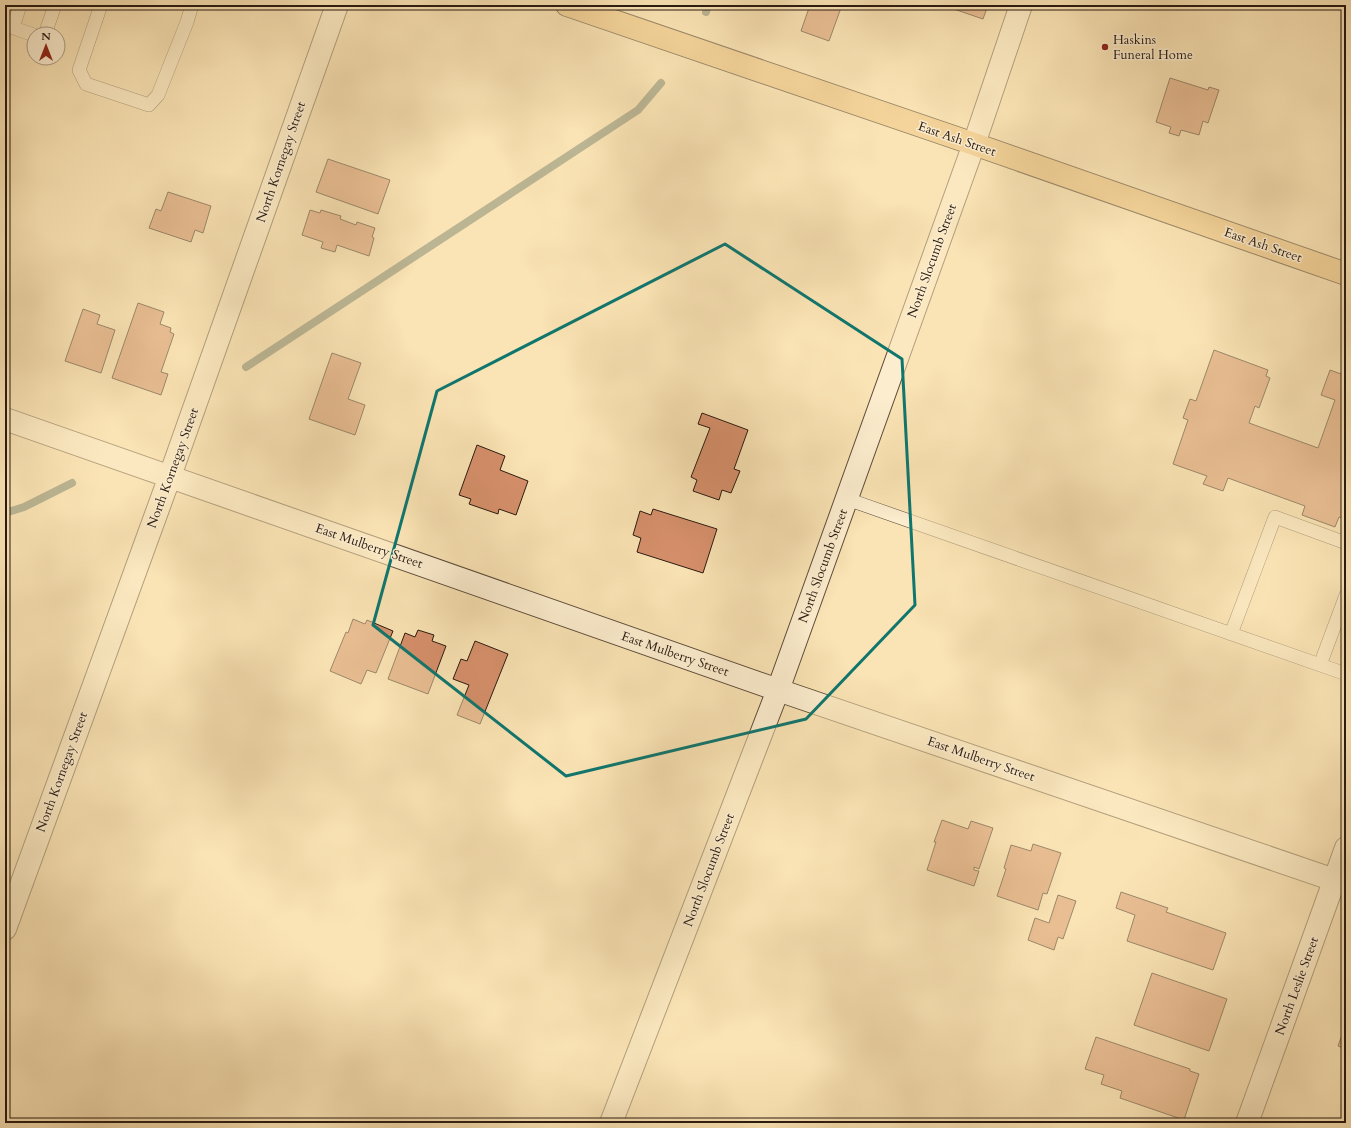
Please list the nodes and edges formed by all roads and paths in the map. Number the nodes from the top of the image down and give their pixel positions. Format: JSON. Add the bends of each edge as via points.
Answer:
{"nodes":[{"id":1,"x":20,"y":5,"type":"edge"},
{"id":2,"x":55,"y":5,"type":"edge"},
{"id":3,"x":101,"y":5,"type":"edge"},
{"id":4,"x":192,"y":5,"type":"edge"},
{"id":5,"x":337,"y":5,"type":"edge"},
{"id":6,"x":566,"y":5,"type":"edge"},
{"id":7,"x":1022,"y":5,"type":"edge"},
{"id":8,"x":9,"y":26,"type":"edge"},
{"id":9,"x":48,"y":26,"type":"edge"},
{"id":10,"x":26,"y":32,"type":"edge"},
{"id":11,"x":974,"y":144,"type":"junction"},
{"id":12,"x":1346,"y":274,"type":"edge"},
{"id":13,"x":5,"y":419,"type":"edge"},
{"id":14,"x":170,"y":476,"type":"junction"},
{"id":15,"x":847,"y":499,"type":"junction"},
{"id":16,"x":1346,"y":543,"type":"edge"},
{"id":17,"x":1346,"y":594,"type":"edge"},
{"id":18,"x":1231,"y":634,"type":"junction"},
{"id":19,"x":1320,"y":665,"type":"junction"},
{"id":20,"x":1346,"y":674,"type":"edge"},
{"id":21,"x":778,"y":690,"type":"junction"},
{"id":22,"x":1346,"y":848,"type":"edge"},
{"id":23,"x":1341,"y":882,"type":"edge"},
{"id":24,"x":5,"y":929,"type":"edge"},
{"id":25,"x":611,"y":1123,"type":"edge"},
{"id":26,"x":1247,"y":1123,"type":"edge"}],
"edges":[{"from":1,"to":8,"type":"lane"},
{"from":2,"to":9,"type":"lane"},
{"from":3,"to":4,"type":"lane","via":[[79,70],[86,84],[149,104],[158,95]]},
{"from":5,"to":14,"type":"street","name":"North Kornegay Street"},
{"from":6,"to":11,"type":"main road","name":"East Ash Street"},
{"from":7,"to":11,"type":"street","name":"North Slocumb Street"},
{"from":8,"to":10,"type":"lane"},
{"from":11,"to":12,"type":"main road","name":"East Ash Street"},
{"from":11,"to":15,"type":"street","name":"North Slocumb Street"},
{"from":13,"to":14,"type":"street","name":"East Mulberry Street"},
{"from":14,"to":21,"type":"street","name":"East Mulberry Street"},
{"from":14,"to":24,"type":"street","name":"North Kornegay Street"},
{"from":15,"to":18,"type":"lane"},
{"from":15,"to":21,"type":"street","name":"North Slocumb Street"},
{"from":16,"to":18,"type":"lane","via":[[1275,517]]},
{"from":17,"to":19,"type":"lane"},
{"from":18,"to":19,"type":"lane"},
{"from":19,"to":20,"type":"lane"},
{"from":21,"to":23,"type":"street","name":"East Mulberry Street"},
{"from":21,"to":25,"type":"street","name":"North Slocumb Street"},
{"from":22,"to":23,"type":"street","name":"North Leslie Street"},
{"from":23,"to":26,"type":"street","name":"North Leslie Street"}]}
